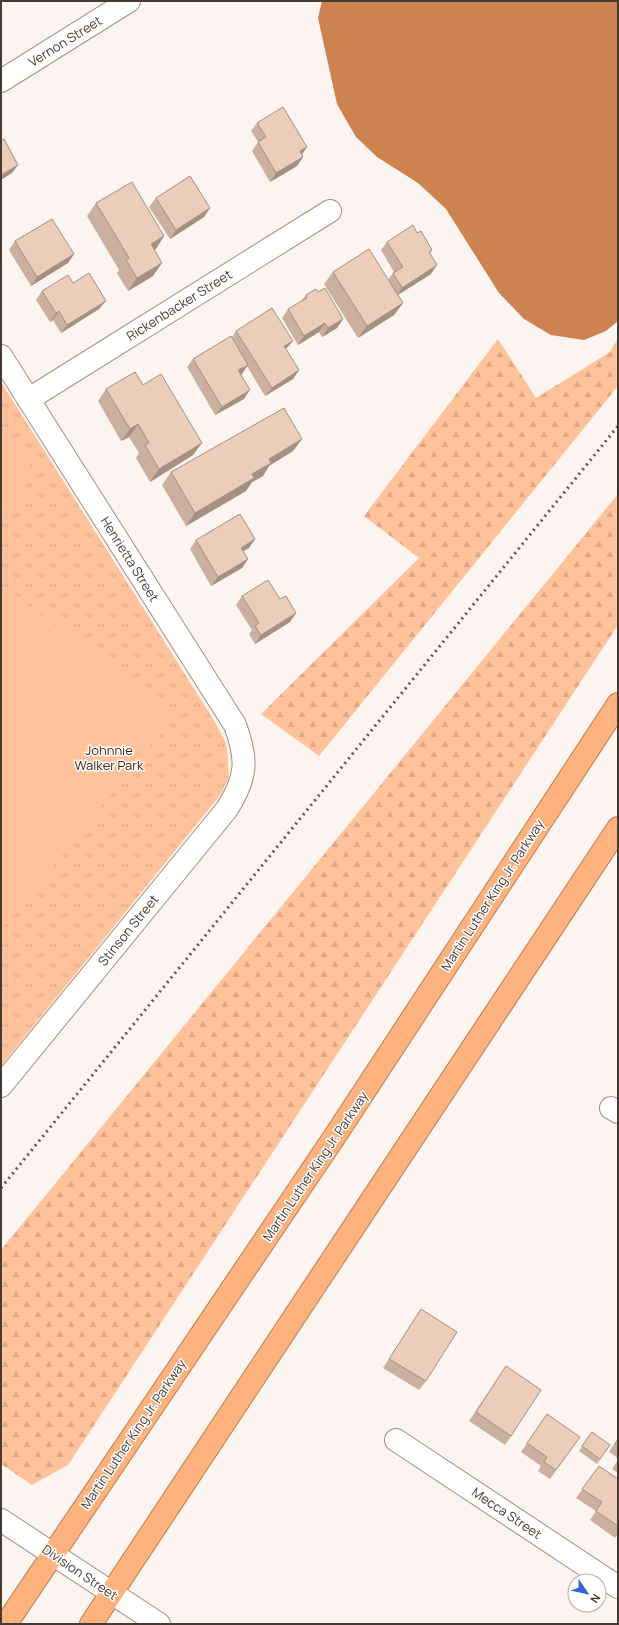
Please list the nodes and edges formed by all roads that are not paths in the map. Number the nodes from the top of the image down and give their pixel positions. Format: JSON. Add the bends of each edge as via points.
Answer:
{"nodes":[{"id":1,"x":129,"y":1,"type":"edge"},
{"id":2,"x":1,"y":81,"type":"edge"},
{"id":3,"x":330,"y":211,"type":"dead end"},
{"id":4,"x":1,"y":356,"type":"edge"},
{"id":5,"x":29,"y":400,"type":"junction"},
{"id":6,"x":618,"y":704,"type":"edge"},
{"id":7,"x":244,"y":768,"type":"joint"},
{"id":8,"x":618,"y":828,"type":"edge"},
{"id":9,"x":1,"y":1086,"type":"edge"},
{"id":10,"x":396,"y":1440,"type":"dead end"},
{"id":11,"x":1,"y":1520,"type":"edge"},
{"id":12,"x":52,"y":1554,"type":"junction"},
{"id":13,"x":618,"y":1587,"type":"edge"},
{"id":14,"x":112,"y":1594,"type":"junction"},
{"id":15,"x":6,"y":1624,"type":"edge"},
{"id":16,"x":91,"y":1624,"type":"edge"},
{"id":17,"x":159,"y":1624,"type":"edge"}],
"edges":[{"from":1,"to":2,"type":"street","name":"Vernon Street"},
{"from":3,"to":5,"type":"street","name":"Rickenbacker Street"},
{"from":4,"to":5,"type":"street","name":"Henrietta Street"},
{"from":5,"to":7,"type":"street","name":"Henrietta Street","via":[[235,725],[243,746]]},
{"from":6,"to":12,"type":"highway","name":"Martin Luther King Jr. Parkway","via":[[337,1133]]},
{"from":7,"to":9,"type":"street","name":"Stinson Street","via":[[239,790],[227,809]]},
{"from":8,"to":14,"type":"highway"},
{"from":10,"to":13,"type":"street","name":"Mecca Street"},
{"from":11,"to":12,"type":"street","name":"Division Street"},
{"from":12,"to":14,"type":"street","name":"Division Street"},
{"from":12,"to":15,"type":"highway","name":"Martin Luther King Jr. Parkway"},
{"from":14,"to":16,"type":"highway"},
{"from":14,"to":17,"type":"street","name":"Division Street"}]}
